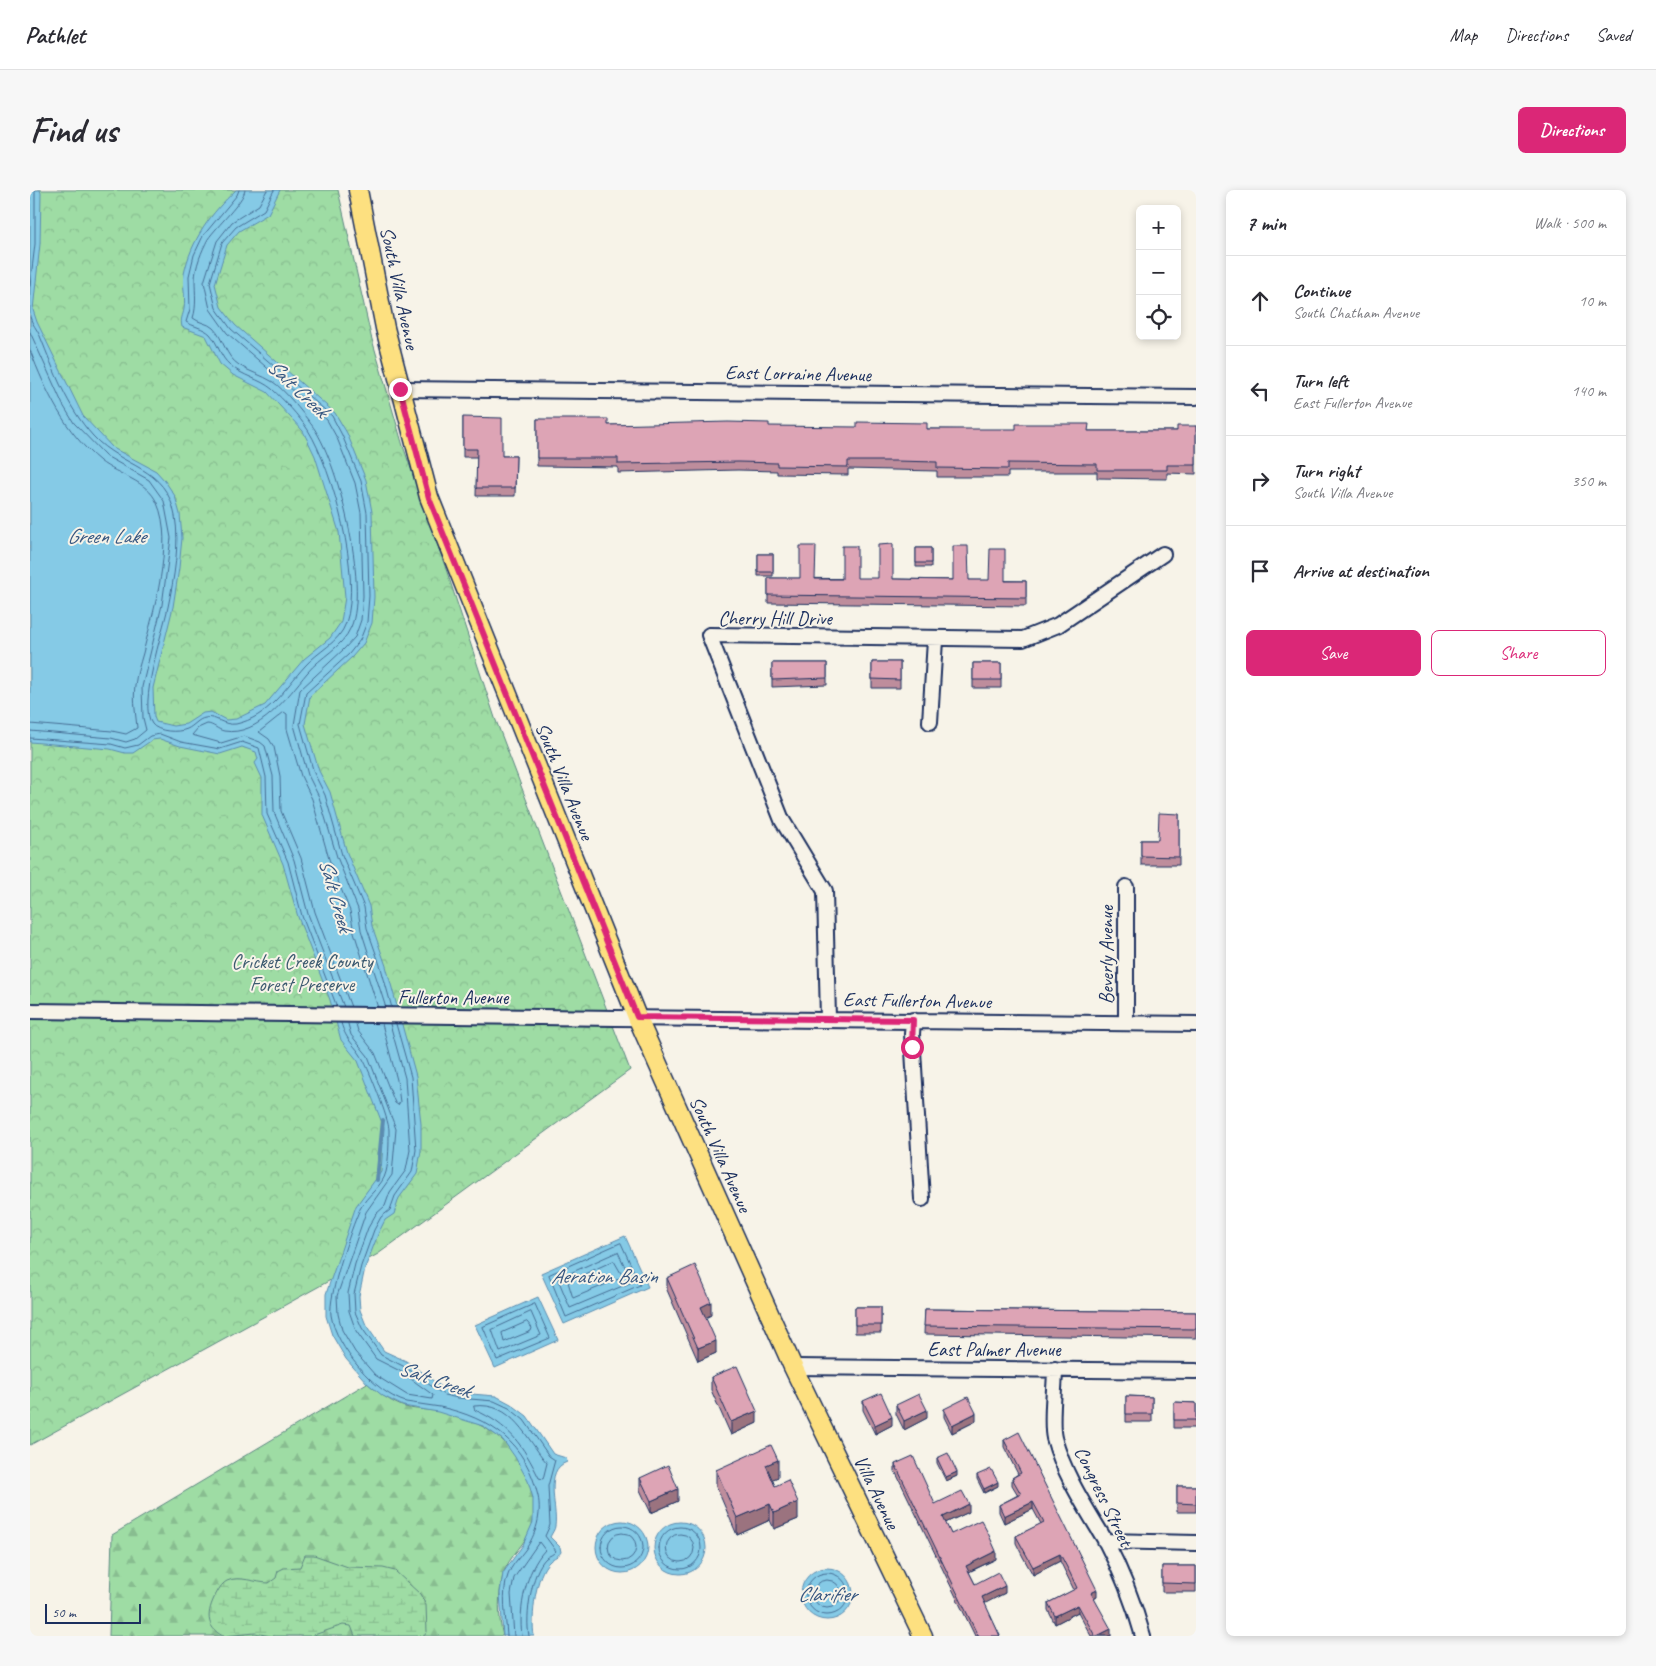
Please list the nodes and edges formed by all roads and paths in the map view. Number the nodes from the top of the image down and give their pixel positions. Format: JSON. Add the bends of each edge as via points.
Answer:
{"nodes":[{"id":1,"x":358,"y":190,"type":"edge"},
{"id":2,"x":400,"y":389,"type":"junction"},
{"id":3,"x":1196,"y":397,"type":"edge"},
{"id":4,"x":1163,"y":554,"type":"dead end"},
{"id":5,"x":935,"y":640,"type":"junction"},
{"id":6,"x":930,"y":722,"type":"dead end"},
{"id":7,"x":1126,"y":887,"type":"dead end"},
{"id":8,"x":30,"y":1011,"type":"edge"},
{"id":9,"x":637,"y":1017,"type":"junction"},
{"id":10,"x":828,"y":1019,"type":"junction"},
{"id":11,"x":913,"y":1020,"type":"junction"},
{"id":12,"x":1126,"y":1023,"type":"junction"},
{"id":13,"x":1196,"y":1024,"type":"edge"},
{"id":14,"x":922,"y":1199,"type":"dead end"},
{"id":15,"x":792,"y":1367,"type":"junction"},
{"id":16,"x":1055,"y":1369,"type":"junction"},
{"id":17,"x":1196,"y":1371,"type":"edge"},
{"id":18,"x":1105,"y":1542,"type":"junction"},
{"id":19,"x":1196,"y":1543,"type":"edge"},
{"id":20,"x":924,"y":1636,"type":"edge"},
{"id":21,"x":1143,"y":1636,"type":"edge"}],
"edges":[{"from":1,"to":2,"type":"main road","name":"South Villa Avenue"},
{"from":2,"to":3,"type":"street","name":"East Lorraine Avenue"},
{"from":2,"to":9,"type":"main road","name":"South Villa Avenue","via":[[429,498]]},
{"from":4,"to":5,"type":"street","name":"Cherry Hill Drive","via":[[1058,625],[1023,639]]},
{"from":5,"to":6,"type":"street"},
{"from":5,"to":10,"type":"street","name":"Cherry Hill Drive","via":[[709,635],[782,820],[825,891]]},
{"from":7,"to":12,"type":"street","name":"Beverly Avenue"},
{"from":8,"to":9,"type":"street","name":"Fullerton Avenue"},
{"from":9,"to":10,"type":"street","name":"East Fullerton Avenue"},
{"from":9,"to":15,"type":"main road","name":"South Villa Avenue"},
{"from":10,"to":11,"type":"street","name":"East Fullerton Avenue"},
{"from":11,"to":12,"type":"street","name":"East Fullerton Avenue"},
{"from":11,"to":14,"type":"street"},
{"from":12,"to":13,"type":"street","name":"East Fullerton Avenue"},
{"from":15,"to":16,"type":"street","name":"East Palmer Avenue"},
{"from":15,"to":20,"type":"main road","name":"Villa Avenue"},
{"from":16,"to":17,"type":"street","name":"East Palmer Avenue"},
{"from":16,"to":18,"type":"street","name":"Congress Street","via":[[1054,1436],[1061,1458]]},
{"from":18,"to":19,"type":"street"},
{"from":18,"to":21,"type":"street","name":"Congress Street","via":[[1136,1612]]}]}
